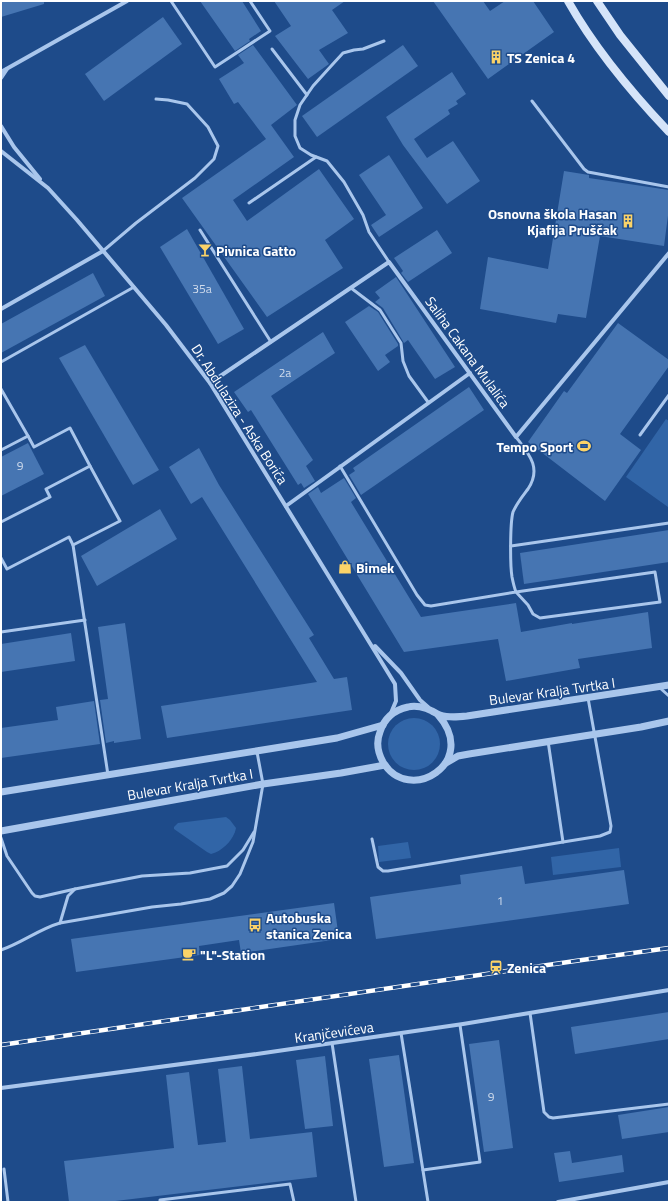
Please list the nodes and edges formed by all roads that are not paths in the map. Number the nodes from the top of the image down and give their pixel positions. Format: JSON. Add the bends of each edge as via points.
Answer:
{"nodes":[{"id":1,"x":127,"y":1,"type":"edge"},
{"id":2,"x":171,"y":1,"type":"edge"},
{"id":3,"x":250,"y":1,"type":"edge"},
{"id":4,"x":568,"y":1,"type":"edge"},
{"id":5,"x":597,"y":1,"type":"edge"},
{"id":6,"x":384,"y":41,"type":"dead end"},
{"id":7,"x":272,"y":49,"type":"dead end"},
{"id":8,"x":8,"y":67,"type":"junction"},
{"id":9,"x":1,"y":72,"type":"edge"},
{"id":10,"x":1,"y":78,"type":"edge"},
{"id":11,"x":307,"y":95,"type":"junction"},
{"id":12,"x":669,"y":96,"type":"edge"},
{"id":13,"x":156,"y":99,"type":"dead end"},
{"id":14,"x":532,"y":101,"type":"dead end"},
{"id":15,"x":1,"y":126,"type":"edge"},
{"id":16,"x":669,"y":132,"type":"edge"},
{"id":17,"x":1,"y":151,"type":"edge"},
{"id":18,"x":316,"y":157,"type":"junction"},
{"id":19,"x":669,"y":187,"type":"edge"},
{"id":20,"x":48,"y":188,"type":"junction"},
{"id":21,"x":249,"y":203,"type":"dead end"},
{"id":22,"x":200,"y":230,"type":"dead end"},
{"id":23,"x":103,"y":251,"type":"junction"},
{"id":24,"x":669,"y":253,"type":"edge"},
{"id":25,"x":389,"y":262,"type":"junction"},
{"id":26,"x":134,"y":287,"type":"junction"},
{"id":27,"x":351,"y":288,"type":"junction"},
{"id":28,"x":1,"y":309,"type":"edge"},
{"id":29,"x":270,"y":342,"type":"junction"},
{"id":30,"x":1,"y":362,"type":"edge"},
{"id":31,"x":470,"y":373,"type":"junction"},
{"id":32,"x":210,"y":383,"type":"junction"},
{"id":33,"x":1,"y":389,"type":"edge"},
{"id":34,"x":669,"y":395,"type":"edge"},
{"id":35,"x":428,"y":402,"type":"junction"},
{"id":36,"x":640,"y":435,"type":"dead end"},
{"id":37,"x":28,"y":436,"type":"junction"},
{"id":38,"x":516,"y":437,"type":"junction"},
{"id":39,"x":1,"y":450,"type":"edge"},
{"id":40,"x":90,"y":466,"type":"junction"},
{"id":41,"x":340,"y":466,"type":"junction"},
{"id":42,"x":286,"y":506,"type":"junction"},
{"id":43,"x":1,"y":522,"type":"edge"},
{"id":44,"x":669,"y":523,"type":"edge"},
{"id":45,"x":73,"y":545,"type":"junction"},
{"id":46,"x":511,"y":546,"type":"junction"},
{"id":47,"x":1,"y":558,"type":"edge"},
{"id":48,"x":516,"y":592,"type":"junction"},
{"id":49,"x":85,"y":620,"type":"junction"},
{"id":50,"x":1,"y":632,"type":"edge"},
{"id":51,"x":369,"y":640,"type":"junction"},
{"id":52,"x":669,"y":685,"type":"edge"},
{"id":53,"x":660,"y":688,"type":"junction"},
{"id":54,"x":669,"y":696,"type":"edge"},
{"id":55,"x":588,"y":698,"type":"junction"},
{"id":56,"x":430,"y":710,"type":"junction"},
{"id":57,"x":438,"y":715,"type":"junction"},
{"id":58,"x":390,"y":716,"type":"junction"},
{"id":59,"x":669,"y":721,"type":"edge"},
{"id":60,"x":382,"y":725,"type":"junction"},
{"id":61,"x":593,"y":734,"type":"junction"},
{"id":62,"x":548,"y":741,"type":"junction"},
{"id":63,"x":256,"y":751,"type":"junction"},
{"id":64,"x":446,"y":763,"type":"junction"},
{"id":65,"x":385,"y":765,"type":"junction"},
{"id":66,"x":108,"y":776,"type":"junction"},
{"id":67,"x":263,"y":784,"type":"junction"},
{"id":68,"x":1,"y":792,"type":"edge"},
{"id":69,"x":256,"y":828,"type":"junction"},
{"id":70,"x":1,"y":831,"type":"edge"},
{"id":71,"x":1,"y":838,"type":"edge"},
{"id":72,"x":372,"y":839,"type":"dead end"},
{"id":73,"x":563,"y":842,"type":"junction"},
{"id":74,"x":75,"y":889,"type":"junction"},
{"id":75,"x":60,"y":923,"type":"junction"},
{"id":76,"x":1,"y":950,"type":"edge"},
{"id":77,"x":669,"y":990,"type":"edge"},
{"id":78,"x":530,"y":1013,"type":"junction"},
{"id":79,"x":460,"y":1025,"type":"junction"},
{"id":80,"x":401,"y":1033,"type":"junction"},
{"id":81,"x":332,"y":1043,"type":"junction"},
{"id":82,"x":1,"y":1088,"type":"edge"},
{"id":83,"x":669,"y":1104,"type":"edge"},
{"id":84,"x":4,"y":1170,"type":"dead end"},
{"id":85,"x":423,"y":1170,"type":"junction"},
{"id":86,"x":669,"y":1182,"type":"edge"},
{"id":87,"x":8,"y":1202,"type":"edge"},
{"id":88,"x":160,"y":1202,"type":"edge"},
{"id":89,"x":294,"y":1202,"type":"edge"},
{"id":90,"x":356,"y":1202,"type":"edge"},
{"id":91,"x":428,"y":1202,"type":"edge"},
{"id":92,"x":558,"y":1202,"type":"edge"}],
"edges":[{"from":1,"to":8,"type":"street"},
{"from":2,"to":3,"type":"lane","via":[[215,67],[270,31]]},
{"from":4,"to":16,"type":"main road","via":[[599,49],[628,87]]},
{"from":5,"to":12,"type":"main road","via":[[620,35]]},
{"from":6,"to":11,"type":"lane","via":[[343,53]]},
{"from":7,"to":11,"type":"lane"},
{"from":8,"to":9,"type":"street"},
{"from":8,"to":10,"type":"street"},
{"from":11,"to":18,"type":"lane","via":[[295,120],[295,136],[300,148]]},
{"from":13,"to":23,"type":"lane","via":[[188,104],[208,126],[218,146],[214,160],[196,178]]},
{"from":14,"to":19,"type":"lane","via":[[588,172]]},
{"from":15,"to":20,"type":"street","via":[[14,147]]},
{"from":17,"to":20,"type":"street","name":"Dr. Abdulaziza - Aska Borića"},
{"from":18,"to":21,"type":"lane"},
{"from":18,"to":25,"type":"lane","via":[[327,161],[344,182],[363,215],[369,232]]},
{"from":20,"to":23,"type":"street","name":"Dr. Abdulaziza - Aska Borića"},
{"from":22,"to":29,"type":"lane"},
{"from":23,"to":26,"type":"street","name":"Dr. Abdulaziza - Aska Borića"},
{"from":23,"to":28,"type":"street"},
{"from":24,"to":38,"type":"street"},
{"from":25,"to":27,"type":"street"},
{"from":25,"to":31,"type":"street","name":"Saliha Cakana Mulalića"},
{"from":26,"to":30,"type":"lane"},
{"from":26,"to":32,"type":"street","name":"Dr. Abdulaziza - Aska Borića"},
{"from":27,"to":29,"type":"street"},
{"from":27,"to":35,"type":"lane","via":[[380,310],[401,343],[408,376]]},
{"from":29,"to":32,"type":"street"},
{"from":31,"to":35,"type":"street"},
{"from":31,"to":38,"type":"street","name":"Saliha Cakana Mulalića"},
{"from":32,"to":42,"type":"street","name":"Dr. Abdulaziza - Aska Borića"},
{"from":33,"to":37,"type":"lane"},
{"from":34,"to":36,"type":"lane"},
{"from":35,"to":41,"type":"street"},
{"from":37,"to":39,"type":"lane"},
{"from":37,"to":40,"type":"lane","via":[[34,447],[70,428]]},
{"from":38,"to":46,"type":"lane","via":[[528,452],[534,466],[535,477],[513,514]]},
{"from":40,"to":43,"type":"lane","via":[[46,489],[50,497]]},
{"from":40,"to":45,"type":"lane","via":[[120,521]]},
{"from":41,"to":42,"type":"street"},
{"from":41,"to":48,"type":"lane","via":[[417,596],[425,605]]},
{"from":42,"to":51,"type":"street","name":"Dr. Abdulaziza - Aska Borića"},
{"from":44,"to":46,"type":"lane"},
{"from":45,"to":47,"type":"lane","via":[[69,537],[7,569]]},
{"from":45,"to":49,"type":"lane"},
{"from":46,"to":48,"type":"lane","via":[[512,576]]},
{"from":48,"to":48,"type":"lane","via":[[533,614],[540,618],[660,602],[655,572]]},
{"from":49,"to":50,"type":"lane"},
{"from":49,"to":66,"type":"lane"},
{"from":51,"to":56,"type":"street","name":"Dr. Abdulaziza - Aska Borića","via":[[401,673]]},
{"from":51,"to":58,"type":"street","name":"Dr. Abdulaziza - Aska Borića","via":[[395,684],[396,701]]},
{"from":52,"to":53,"type":"street","name":"Bulevar Kralja Tvrtka I"},
{"from":53,"to":54,"type":"lane"},
{"from":53,"to":55,"type":"street","name":"Bulevar Kralja Tvrtka I"},
{"from":55,"to":57,"type":"street","name":"Bulevar Kralja Tvrtka I","via":[[467,716]]},
{"from":55,"to":61,"type":"lane"},
{"from":56,"to":57,"type":"street","name":"Bulevar Kralja Tvrtka I"},
{"from":56,"to":58,"type":"street","name":"Bulevar Kralja Tvrtka I","via":[[419,706],[408,707]]},
{"from":57,"to":64,"type":"street","name":"Bulevar Kralja Tvrtka I","via":[[450,732],[452,743]]},
{"from":58,"to":60,"type":"street","name":"Bulevar Kralja Tvrtka I"},
{"from":59,"to":61,"type":"street"},
{"from":60,"to":63,"type":"street","name":"Bulevar Kralja Tvrtka I","via":[[336,738]]},
{"from":60,"to":65,"type":"street","via":[[378,744]]},
{"from":61,"to":62,"type":"street"},
{"from":61,"to":73,"type":"lane","via":[[611,826],[610,832]]},
{"from":62,"to":64,"type":"street","via":[[458,756]]},
{"from":62,"to":73,"type":"lane"},
{"from":63,"to":66,"type":"street","name":"Bulevar Kralja Tvrtka I"},
{"from":63,"to":67,"type":"lane"},
{"from":64,"to":65,"type":"street","via":[[439,771],[421,780],[401,777]]},
{"from":65,"to":67,"type":"street","name":"Bulevar Kralja Tvrtka I"},
{"from":66,"to":68,"type":"street","name":"Bulevar Kralja Tvrtka I"},
{"from":67,"to":69,"type":"lane"},
{"from":67,"to":70,"type":"street","name":"Bulevar Kralja Tvrtka I"},
{"from":69,"to":74,"type":"lane","via":[[243,850],[227,866],[190,873],[142,876]]},
{"from":69,"to":75,"type":"lane","via":[[250,852],[240,874],[224,894],[210,899]]},
{"from":71,"to":74,"type":"lane","via":[[7,856],[35,896]]},
{"from":72,"to":73,"type":"lane","via":[[378,868],[383,871]]},
{"from":74,"to":75,"type":"lane","via":[[68,896]]},
{"from":75,"to":76,"type":"lane","via":[[47,926],[14,946]]},
{"from":77,"to":78,"type":"street","name":"Kranjčevićeva"},
{"from":78,"to":79,"type":"street","name":"Kranjčevićeva"},
{"from":78,"to":83,"type":"lane","via":[[544,1112],[548,1117]]},
{"from":79,"to":80,"type":"street","name":"Kranjčevićeva"},
{"from":79,"to":85,"type":"lane","via":[[480,1162]]},
{"from":80,"to":81,"type":"street","name":"Kranjčevićeva"},
{"from":80,"to":85,"type":"lane"},
{"from":81,"to":82,"type":"street","name":"Kranjčevićeva"},
{"from":81,"to":90,"type":"lane"},
{"from":84,"to":87,"type":"lane"},
{"from":85,"to":91,"type":"lane"},
{"from":86,"to":92,"type":"street"},
{"from":88,"to":89,"type":"lane","via":[[290,1184]]}]}
